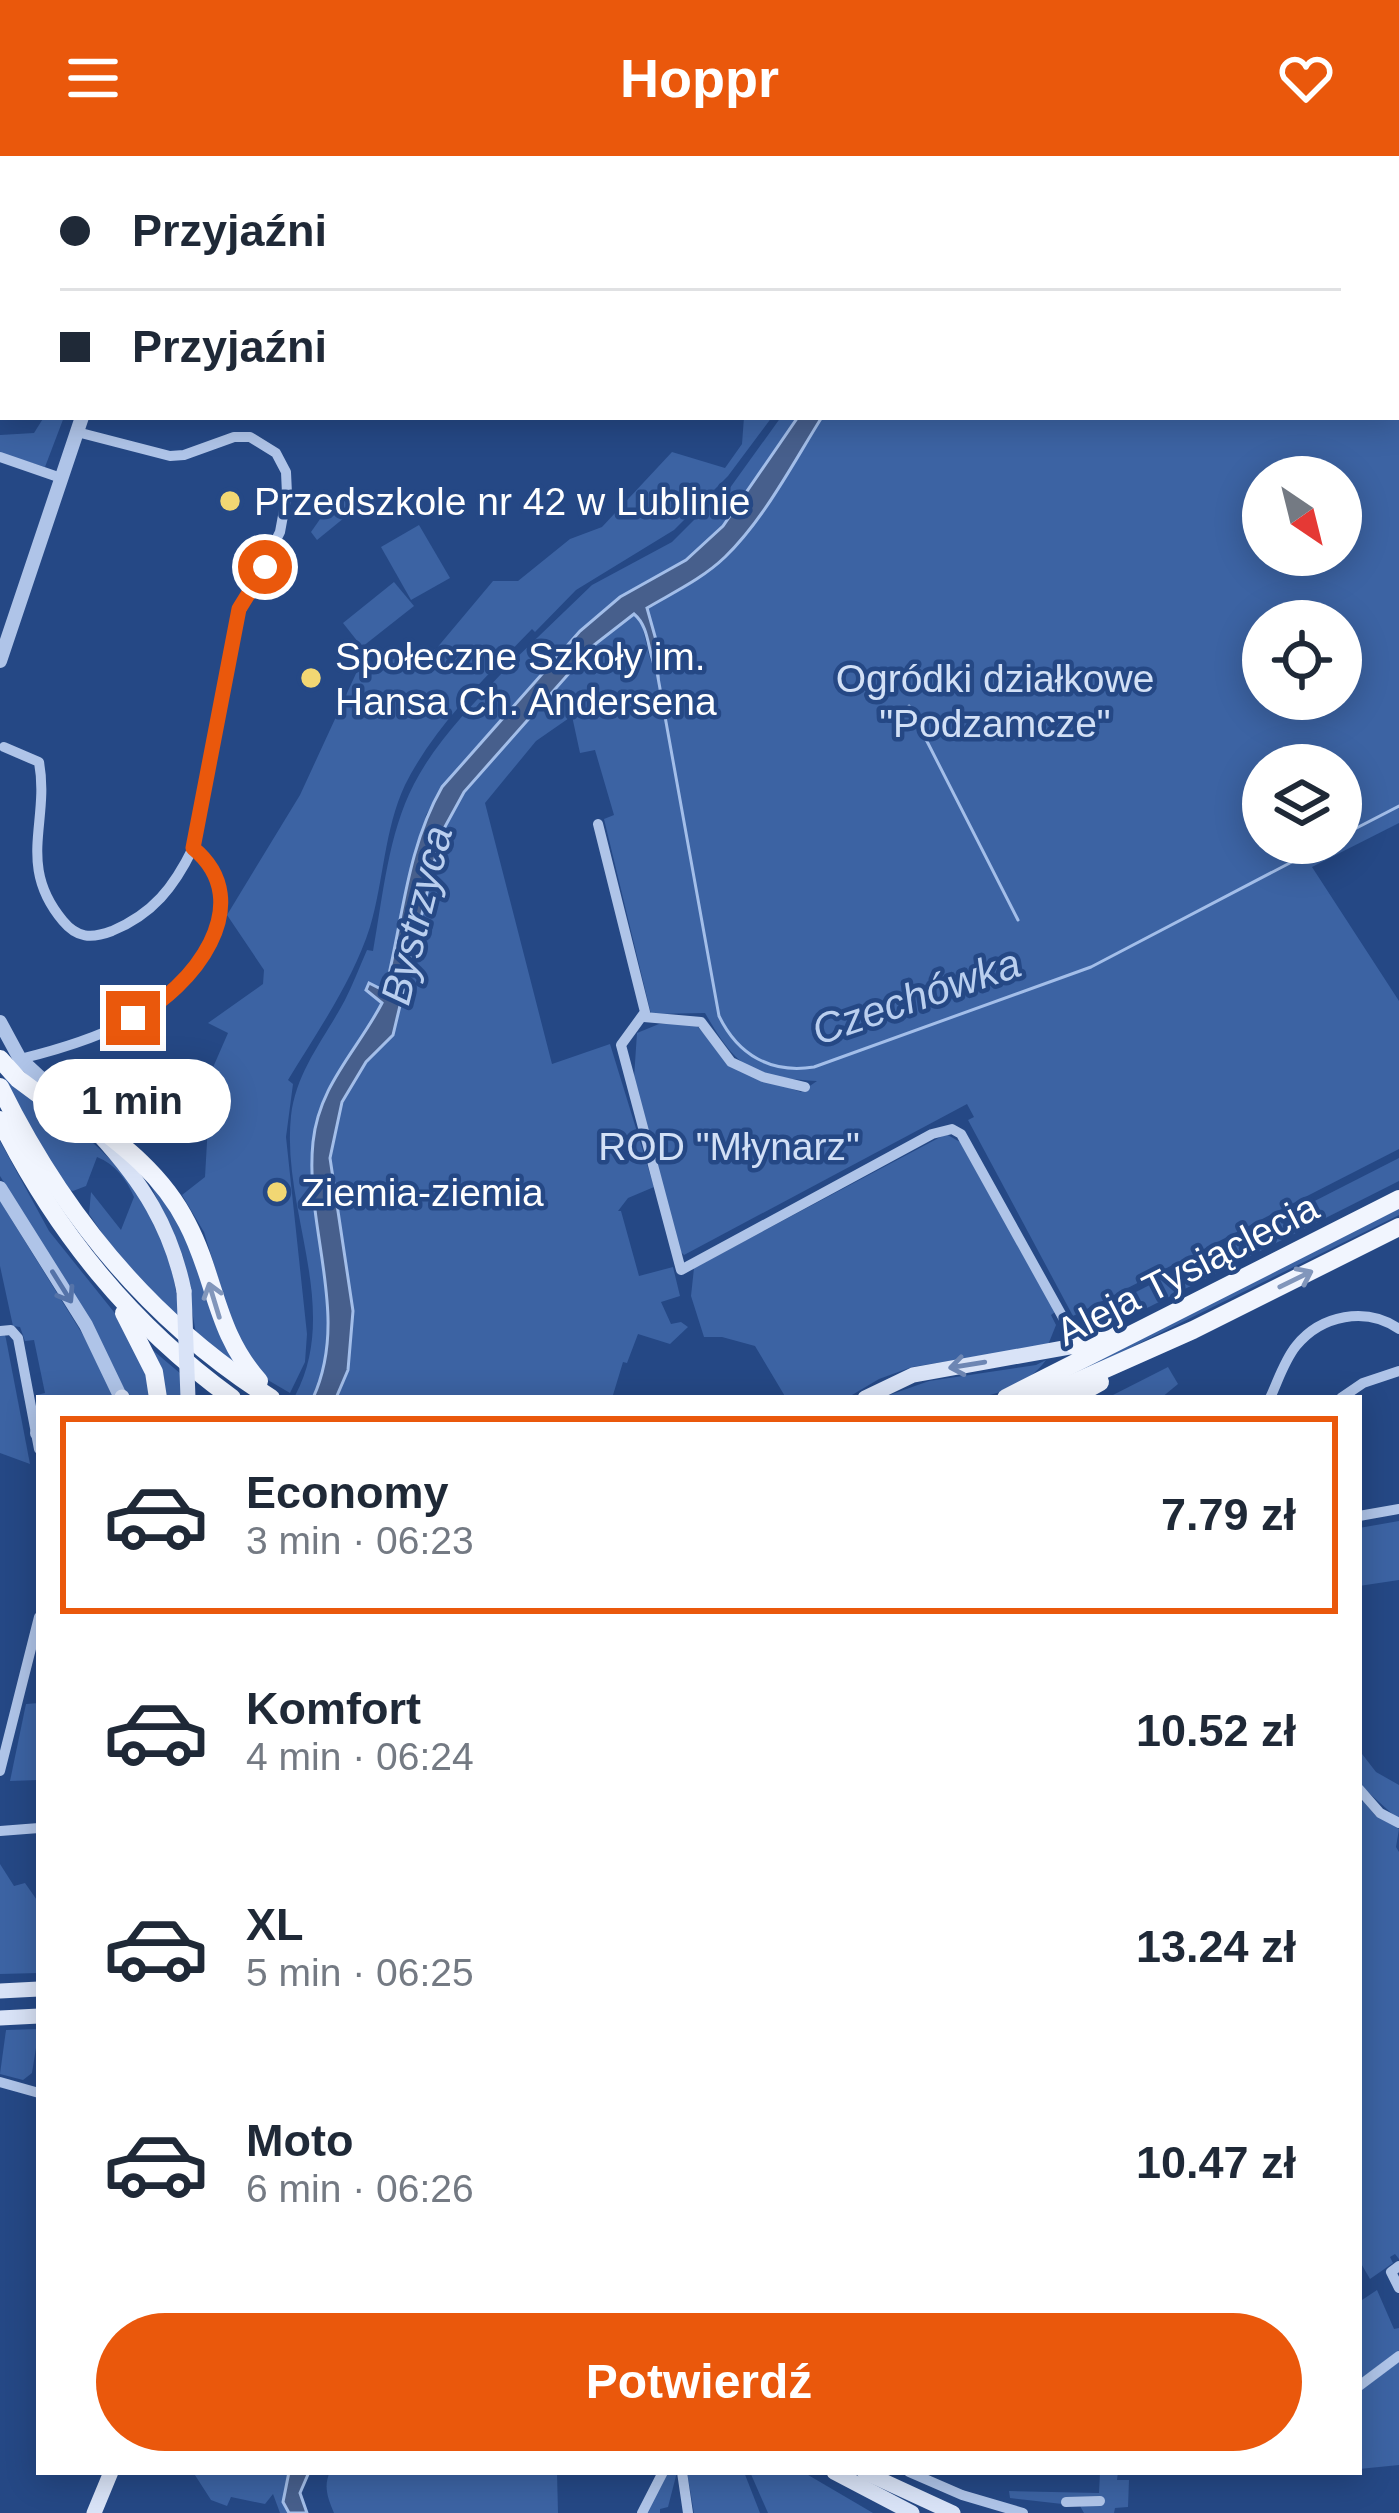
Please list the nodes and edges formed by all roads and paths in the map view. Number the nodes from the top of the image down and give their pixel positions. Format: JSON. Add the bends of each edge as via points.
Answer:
{"nodes":[{"id":1,"x":80,"y":424,"type":"edge"},
{"id":2,"x":0,"y":457,"type":"edge"},
{"id":3,"x":61,"y":478,"type":"junction"},
{"id":4,"x":14,"y":612,"type":"junction"},
{"id":5,"x":0,"y":636,"type":"edge"},
{"id":6,"x":0,"y":662,"type":"edge"},
{"id":7,"x":4,"y":747,"type":"dead end"},
{"id":8,"x":598,"y":824,"type":"dead end"},
{"id":9,"x":193,"y":848,"type":"junction"},
{"id":10,"x":644,"y":1017,"type":"junction"},
{"id":11,"x":0,"y":1022,"type":"edge"},
{"id":12,"x":10,"y":1059,"type":"edge"},
{"id":13,"x":0,"y":1087,"type":"edge"},
{"id":14,"x":805,"y":1087,"type":"dead end"},
{"id":15,"x":71,"y":1106,"type":"junction"},
{"id":16,"x":0,"y":1120,"type":"edge"},
{"id":17,"x":108,"y":1146,"type":"junction"},
{"id":18,"x":0,"y":1188,"type":"edge"},
{"id":19,"x":1399,"y":1199,"type":"edge"},
{"id":20,"x":1399,"y":1227,"type":"edge"},
{"id":21,"x":112,"y":1293,"type":"junction"},
{"id":22,"x":1194,"y":1303,"type":"junction"},
{"id":23,"x":1399,"y":1329,"type":"edge"},
{"id":24,"x":1193,"y":1330,"type":"junction"},
{"id":25,"x":5,"y":1331,"type":"edge"},
{"id":26,"x":1075,"y":1346,"type":"junction"},
{"id":27,"x":1399,"y":1371,"type":"edge"},
{"id":28,"x":121,"y":1395,"type":"edge"},
{"id":29,"x":157,"y":1395,"type":"edge"},
{"id":30,"x":188,"y":1395,"type":"edge"},
{"id":31,"x":228,"y":1395,"type":"edge"},
{"id":32,"x":269,"y":1395,"type":"edge"},
{"id":33,"x":270,"y":1395,"type":"edge"},
{"id":34,"x":872,"y":1395,"type":"edge"},
{"id":35,"x":1012,"y":1395,"type":"edge"},
{"id":36,"x":1047,"y":1395,"type":"edge"},
{"id":37,"x":1076,"y":1395,"type":"edge"},
{"id":38,"x":1271,"y":1395,"type":"edge"},
{"id":39,"x":1346,"y":1395,"type":"edge"},
{"id":40,"x":36,"y":1428,"type":"edge"},
{"id":41,"x":1399,"y":1509,"type":"edge"},
{"id":42,"x":1362,"y":1515,"type":"edge"},
{"id":43,"x":36,"y":1628,"type":"edge"},
{"id":44,"x":0,"y":1772,"type":"edge"},
{"id":45,"x":1362,"y":1792,"type":"edge"},
{"id":46,"x":1399,"y":1823,"type":"edge"},
{"id":47,"x":36,"y":1828,"type":"edge"},
{"id":48,"x":0,"y":1832,"type":"edge"},
{"id":49,"x":36,"y":1989,"type":"edge"},
{"id":50,"x":0,"y":1991,"type":"edge"},
{"id":51,"x":36,"y":2016,"type":"edge"},
{"id":52,"x":0,"y":2018,"type":"edge"},
{"id":53,"x":0,"y":2082,"type":"edge"},
{"id":54,"x":36,"y":2092,"type":"edge"},
{"id":55,"x":1399,"y":2266,"type":"edge"},
{"id":56,"x":1399,"y":2288,"type":"edge"},
{"id":57,"x":1399,"y":2356,"type":"edge"},
{"id":58,"x":1362,"y":2384,"type":"edge"},
{"id":59,"x":106,"y":2475,"type":"edge"},
{"id":60,"x":661,"y":2475,"type":"edge"},
{"id":61,"x":682,"y":2475,"type":"edge"},
{"id":62,"x":840,"y":2475,"type":"edge"},
{"id":63,"x":871,"y":2475,"type":"edge"},
{"id":64,"x":916,"y":2475,"type":"edge"},
{"id":65,"x":1100,"y":2501,"type":"dead end"},
{"id":66,"x":1066,"y":2502,"type":"dead end"},
{"id":67,"x":93,"y":2513,"type":"edge"},
{"id":68,"x":642,"y":2513,"type":"edge"},
{"id":69,"x":688,"y":2513,"type":"edge"},
{"id":70,"x":912,"y":2513,"type":"edge"},
{"id":71,"x":953,"y":2513,"type":"edge"},
{"id":72,"x":1023,"y":2513,"type":"edge"}],
"edges":[{"from":1,"to":3,"type":"street"},
{"from":1,"to":9,"type":"street","via":[[170,456],[250,437],[276,453],[286,472],[280,532],[239,609]]},
{"from":2,"to":3,"type":"street"},
{"from":3,"to":4,"type":"street"},
{"from":4,"to":5,"type":"street"},
{"from":4,"to":6,"type":"street"},
{"from":7,"to":9,"type":"street","via":[[40,764],[39,879],[76,934],[98,936],[143,915],[170,889]]},
{"from":8,"to":10,"type":"street"},
{"from":9,"to":12,"type":"street","via":[[215,873],[221,895],[194,972],[146,1011]]},
{"from":10,"to":14,"type":"street","via":[[701,1022],[731,1062]]},
{"from":10,"to":26,"type":"street","via":[[620,1045],[680,1270],[952,1129]]},
{"from":11,"to":12,"type":"street"},
{"from":12,"to":15,"type":"street"},
{"from":12,"to":17,"type":"main road","via":[[18,1079]]},
{"from":13,"to":32,"type":"main road","via":[[53,1184],[106,1254],[196,1344]]},
{"from":15,"to":17,"type":"main road"},
{"from":33,"to":15,"type":"main road","one_way":true,"via":[[225,1333],[176,1203],[144,1162]]},
{"from":16,"to":21,"type":"main road","via":[[46,1206]]},
{"from":17,"to":30,"type":"main road","bridge":true,"via":[[157,1210],[176,1255]]},
{"from":18,"to":28,"type":"street","one_way":true},
{"from":19,"to":22,"type":"main road","name":"Aleja Tysiąclecia"},
{"from":24,"to":20,"type":"main road","name":"Aleja Tysiąclecia","one_way":true},
{"from":21,"to":29,"type":"main road","via":[[147,1355]]},
{"from":21,"to":31,"type":"main road"},
{"from":22,"to":26,"type":"main road"},
{"from":22,"to":35,"type":"main road","name":"Aleja Tysiąclecia"},
{"from":23,"to":38,"type":"street","via":[[1365,1314],[1319,1328],[1293,1350]]},
{"from":24,"to":36,"type":"main road","name":"Aleja Tysiąclecia"},
{"from":24,"to":37,"type":"main road"},
{"from":25,"to":40,"type":"street","via":[[20,1344]]},
{"from":26,"to":34,"type":"main road","one_way":true,"via":[[913,1376]]},
{"from":27,"to":39,"type":"street"},
{"from":41,"to":42,"type":"street"},
{"from":43,"to":44,"type":"street"},
{"from":45,"to":46,"type":"street"},
{"from":47,"to":48,"type":"street"},
{"from":49,"to":50,"type":"main road"},
{"from":51,"to":52,"type":"main road"},
{"from":53,"to":54,"type":"street"},
{"from":55,"to":56,"type":"street","via":[[1391,2272]]},
{"from":57,"to":58,"type":"street"},
{"from":59,"to":67,"type":"main road"},
{"from":60,"to":68,"type":"street"},
{"from":61,"to":69,"type":"street"},
{"from":62,"to":70,"type":"main road"},
{"from":63,"to":71,"type":"main road"},
{"from":64,"to":72,"type":"street"},
{"from":65,"to":66,"type":"street"}]}
